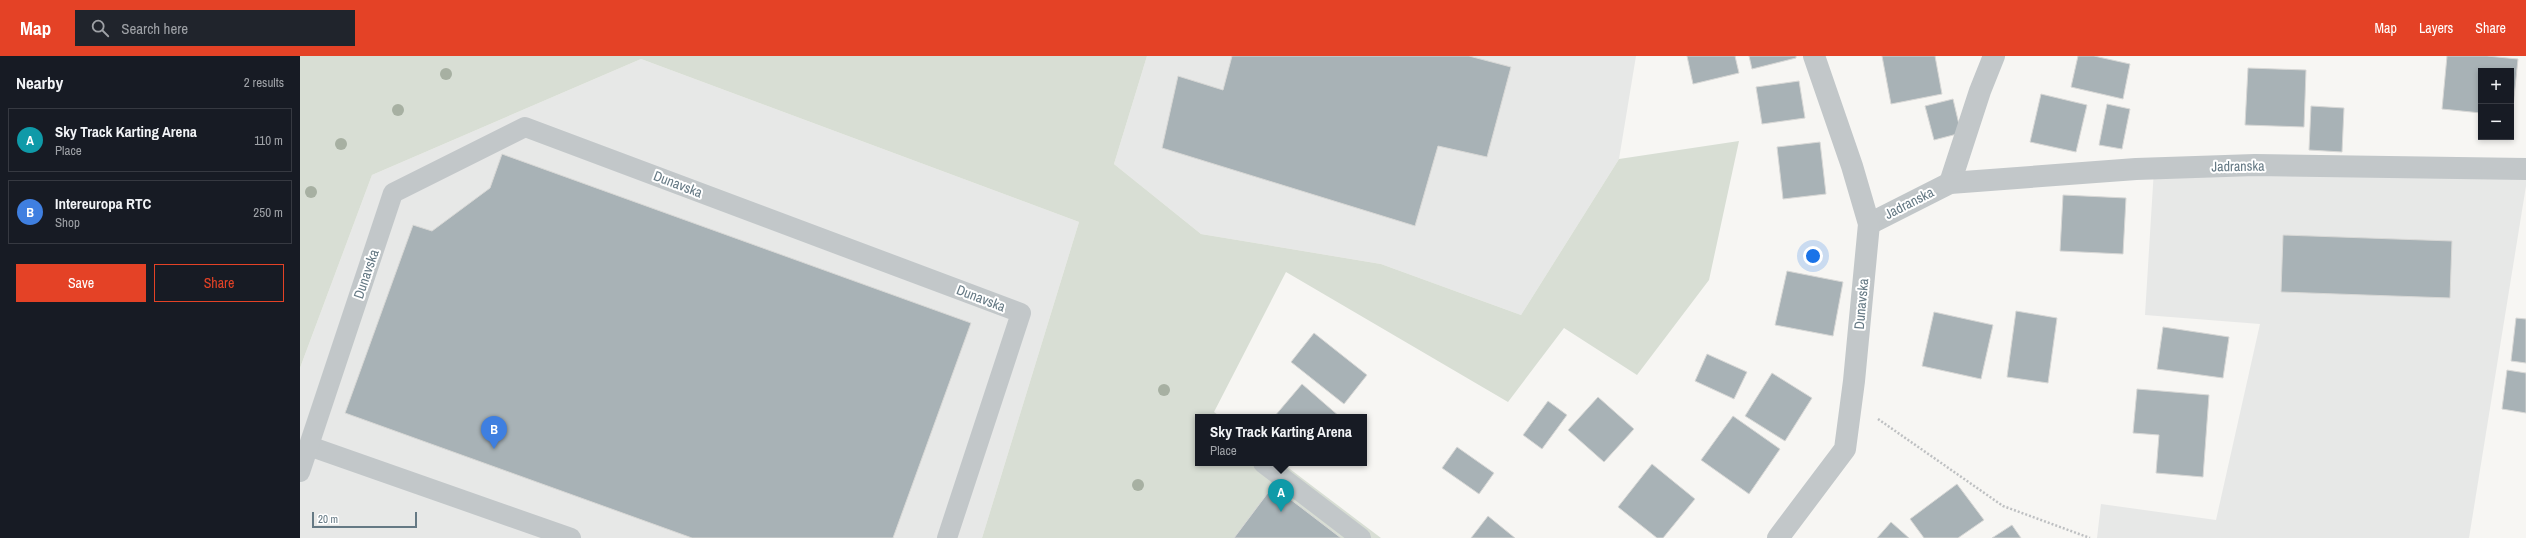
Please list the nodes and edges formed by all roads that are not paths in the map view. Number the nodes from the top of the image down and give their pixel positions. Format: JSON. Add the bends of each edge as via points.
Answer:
{"nodes":[{"id":1,"x":1814,"y":56,"type":"edge"},
{"id":2,"x":1994,"y":56,"type":"edge"},
{"id":3,"x":2526,"y":169,"type":"edge"},
{"id":4,"x":1950,"y":183,"type":"junction"},
{"id":5,"x":1869,"y":224,"type":"junction"},
{"id":6,"x":308,"y":446,"type":"junction"},
{"id":7,"x":1267,"y":466,"type":"edge"},
{"id":8,"x":300,"y":472,"type":"edge"},
{"id":9,"x":538,"y":533,"type":"edge"},
{"id":10,"x":571,"y":538,"type":"edge"},
{"id":11,"x":947,"y":538,"type":"edge"},
{"id":12,"x":1361,"y":538,"type":"edge"},
{"id":13,"x":1778,"y":538,"type":"edge"}],
"edges":[{"from":1,"to":5,"type":"street","name":"Dunavska"},
{"from":2,"to":4,"type":"street","name":"Jadranska"},
{"from":3,"to":4,"type":"street","name":"Jadranska","via":[[2255,165],[2136,169]]},
{"from":4,"to":5,"type":"street","name":"Jadranska"},
{"from":5,"to":13,"type":"street","name":"Dunavska","via":[[1845,449]]},
{"from":6,"to":8,"type":"lane","name":"Dunavska"},
{"from":6,"to":9,"type":"lane"},
{"from":6,"to":11,"type":"lane","name":"Dunavska","via":[[393,193],[525,127],[1021,313]]},
{"from":7,"to":12,"type":"lane"},
{"from":9,"to":10,"type":"lane"}]}
